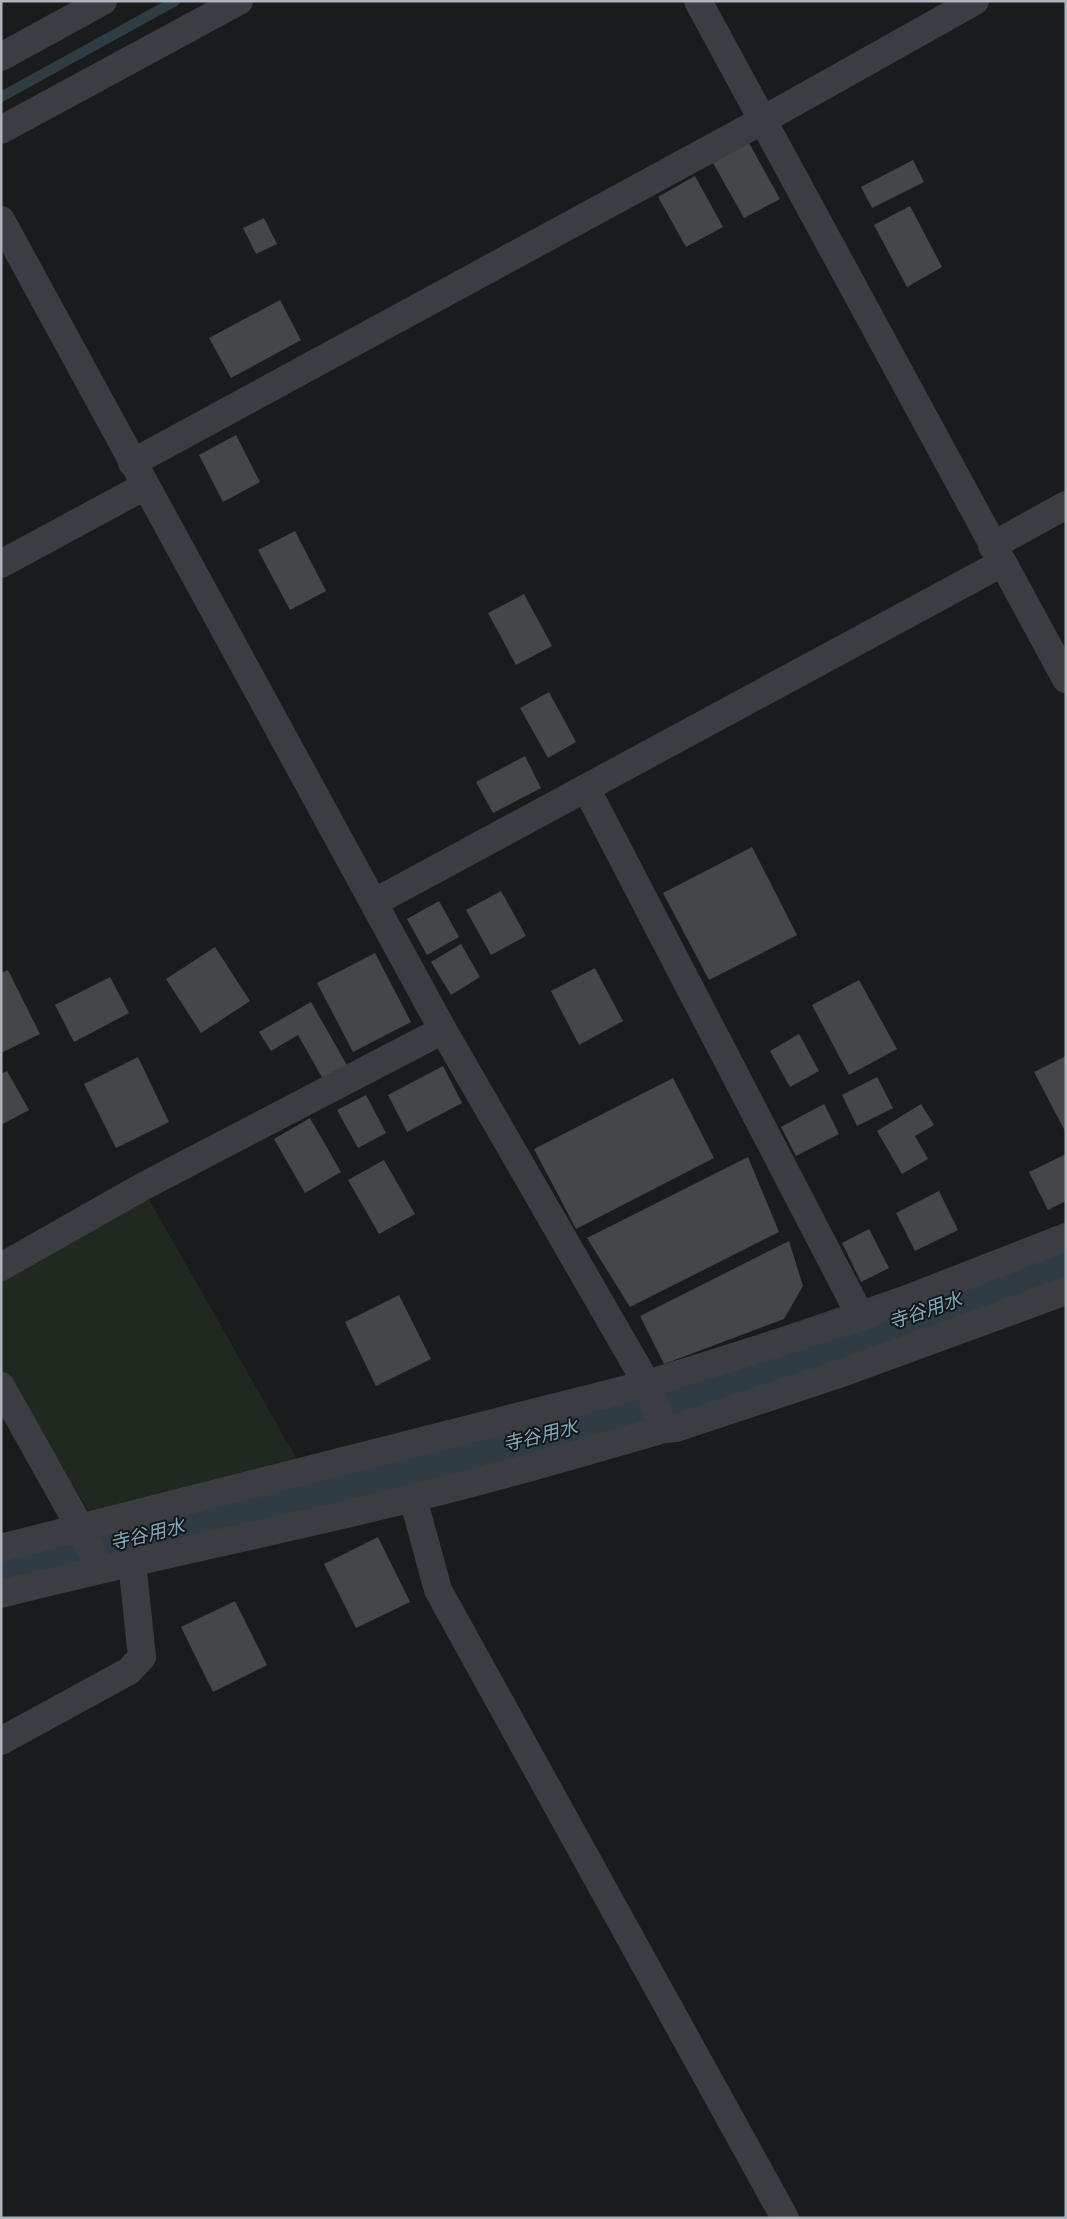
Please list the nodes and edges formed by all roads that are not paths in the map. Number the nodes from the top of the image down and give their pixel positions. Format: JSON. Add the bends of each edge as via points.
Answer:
{"nodes":[{"id":1,"x":104,"y":1,"type":"edge"},
{"id":2,"x":238,"y":1,"type":"edge"},
{"id":3,"x":698,"y":1,"type":"edge"},
{"id":4,"x":975,"y":1,"type":"edge"},
{"id":5,"x":1,"y":57,"type":"edge"},
{"id":6,"x":762,"y":120,"type":"junction"},
{"id":7,"x":1,"y":130,"type":"edge"},
{"id":8,"x":1,"y":220,"type":"edge"},
{"id":9,"x":138,"y":475,"type":"junction"},
{"id":10,"x":1066,"y":505,"type":"edge"},
{"id":11,"x":997,"y":554,"type":"junction"},
{"id":12,"x":1,"y":564,"type":"edge"},
{"id":13,"x":1066,"y":679,"type":"edge"},
{"id":14,"x":586,"y":788,"type":"junction"},
{"id":15,"x":375,"y":902,"type":"junction"},
{"id":16,"x":443,"y":1030,"type":"junction"},
{"id":17,"x":1066,"y":1237,"type":"edge"},
{"id":18,"x":1,"y":1267,"type":"edge"},
{"id":19,"x":1066,"y":1292,"type":"edge"},
{"id":20,"x":861,"y":1317,"type":"junction"},
{"id":21,"x":1,"y":1386,"type":"edge"},
{"id":22,"x":648,"y":1388,"type":"junction"},
{"id":23,"x":662,"y":1423,"type":"junction"},
{"id":24,"x":413,"y":1498,"type":"junction"},
{"id":25,"x":81,"y":1531,"type":"junction"},
{"id":26,"x":1,"y":1548,"type":"edge"},
{"id":27,"x":132,"y":1562,"type":"junction"},
{"id":28,"x":99,"y":1568,"type":"junction"},
{"id":29,"x":1,"y":1594,"type":"edge"},
{"id":30,"x":1,"y":1741,"type":"edge"},
{"id":31,"x":785,"y":2218,"type":"edge"}],
"edges":[{"from":1,"to":5,"type":"street"},
{"from":2,"to":7,"type":"street"},
{"from":3,"to":6,"type":"street"},
{"from":4,"to":6,"type":"street"},
{"from":6,"to":9,"type":"street"},
{"from":6,"to":11,"type":"street"},
{"from":8,"to":9,"type":"street"},
{"from":9,"to":12,"type":"street"},
{"from":9,"to":15,"type":"street"},
{"from":10,"to":11,"type":"street"},
{"from":11,"to":13,"type":"street"},
{"from":11,"to":14,"type":"street"},
{"from":14,"to":15,"type":"street"},
{"from":14,"to":20,"type":"street"},
{"from":15,"to":16,"type":"street"},
{"from":16,"to":18,"type":"street","via":[[142,1187]]},
{"from":16,"to":22,"type":"street"},
{"from":17,"to":20,"type":"street"},
{"from":19,"to":23,"type":"street","via":[[836,1375],[676,1428]]},
{"from":20,"to":22,"type":"street"},
{"from":21,"to":25,"type":"street"},
{"from":22,"to":23,"type":"street"},
{"from":22,"to":25,"type":"street"},
{"from":23,"to":24,"type":"street","via":[[532,1467]]},
{"from":24,"to":27,"type":"street"},
{"from":24,"to":31,"type":"street","via":[[438,1590]]},
{"from":25,"to":26,"type":"street"},
{"from":25,"to":28,"type":"street"},
{"from":27,"to":28,"type":"street"},
{"from":27,"to":30,"type":"street","via":[[142,1657],[129,1671]]},
{"from":28,"to":29,"type":"street"}]}
